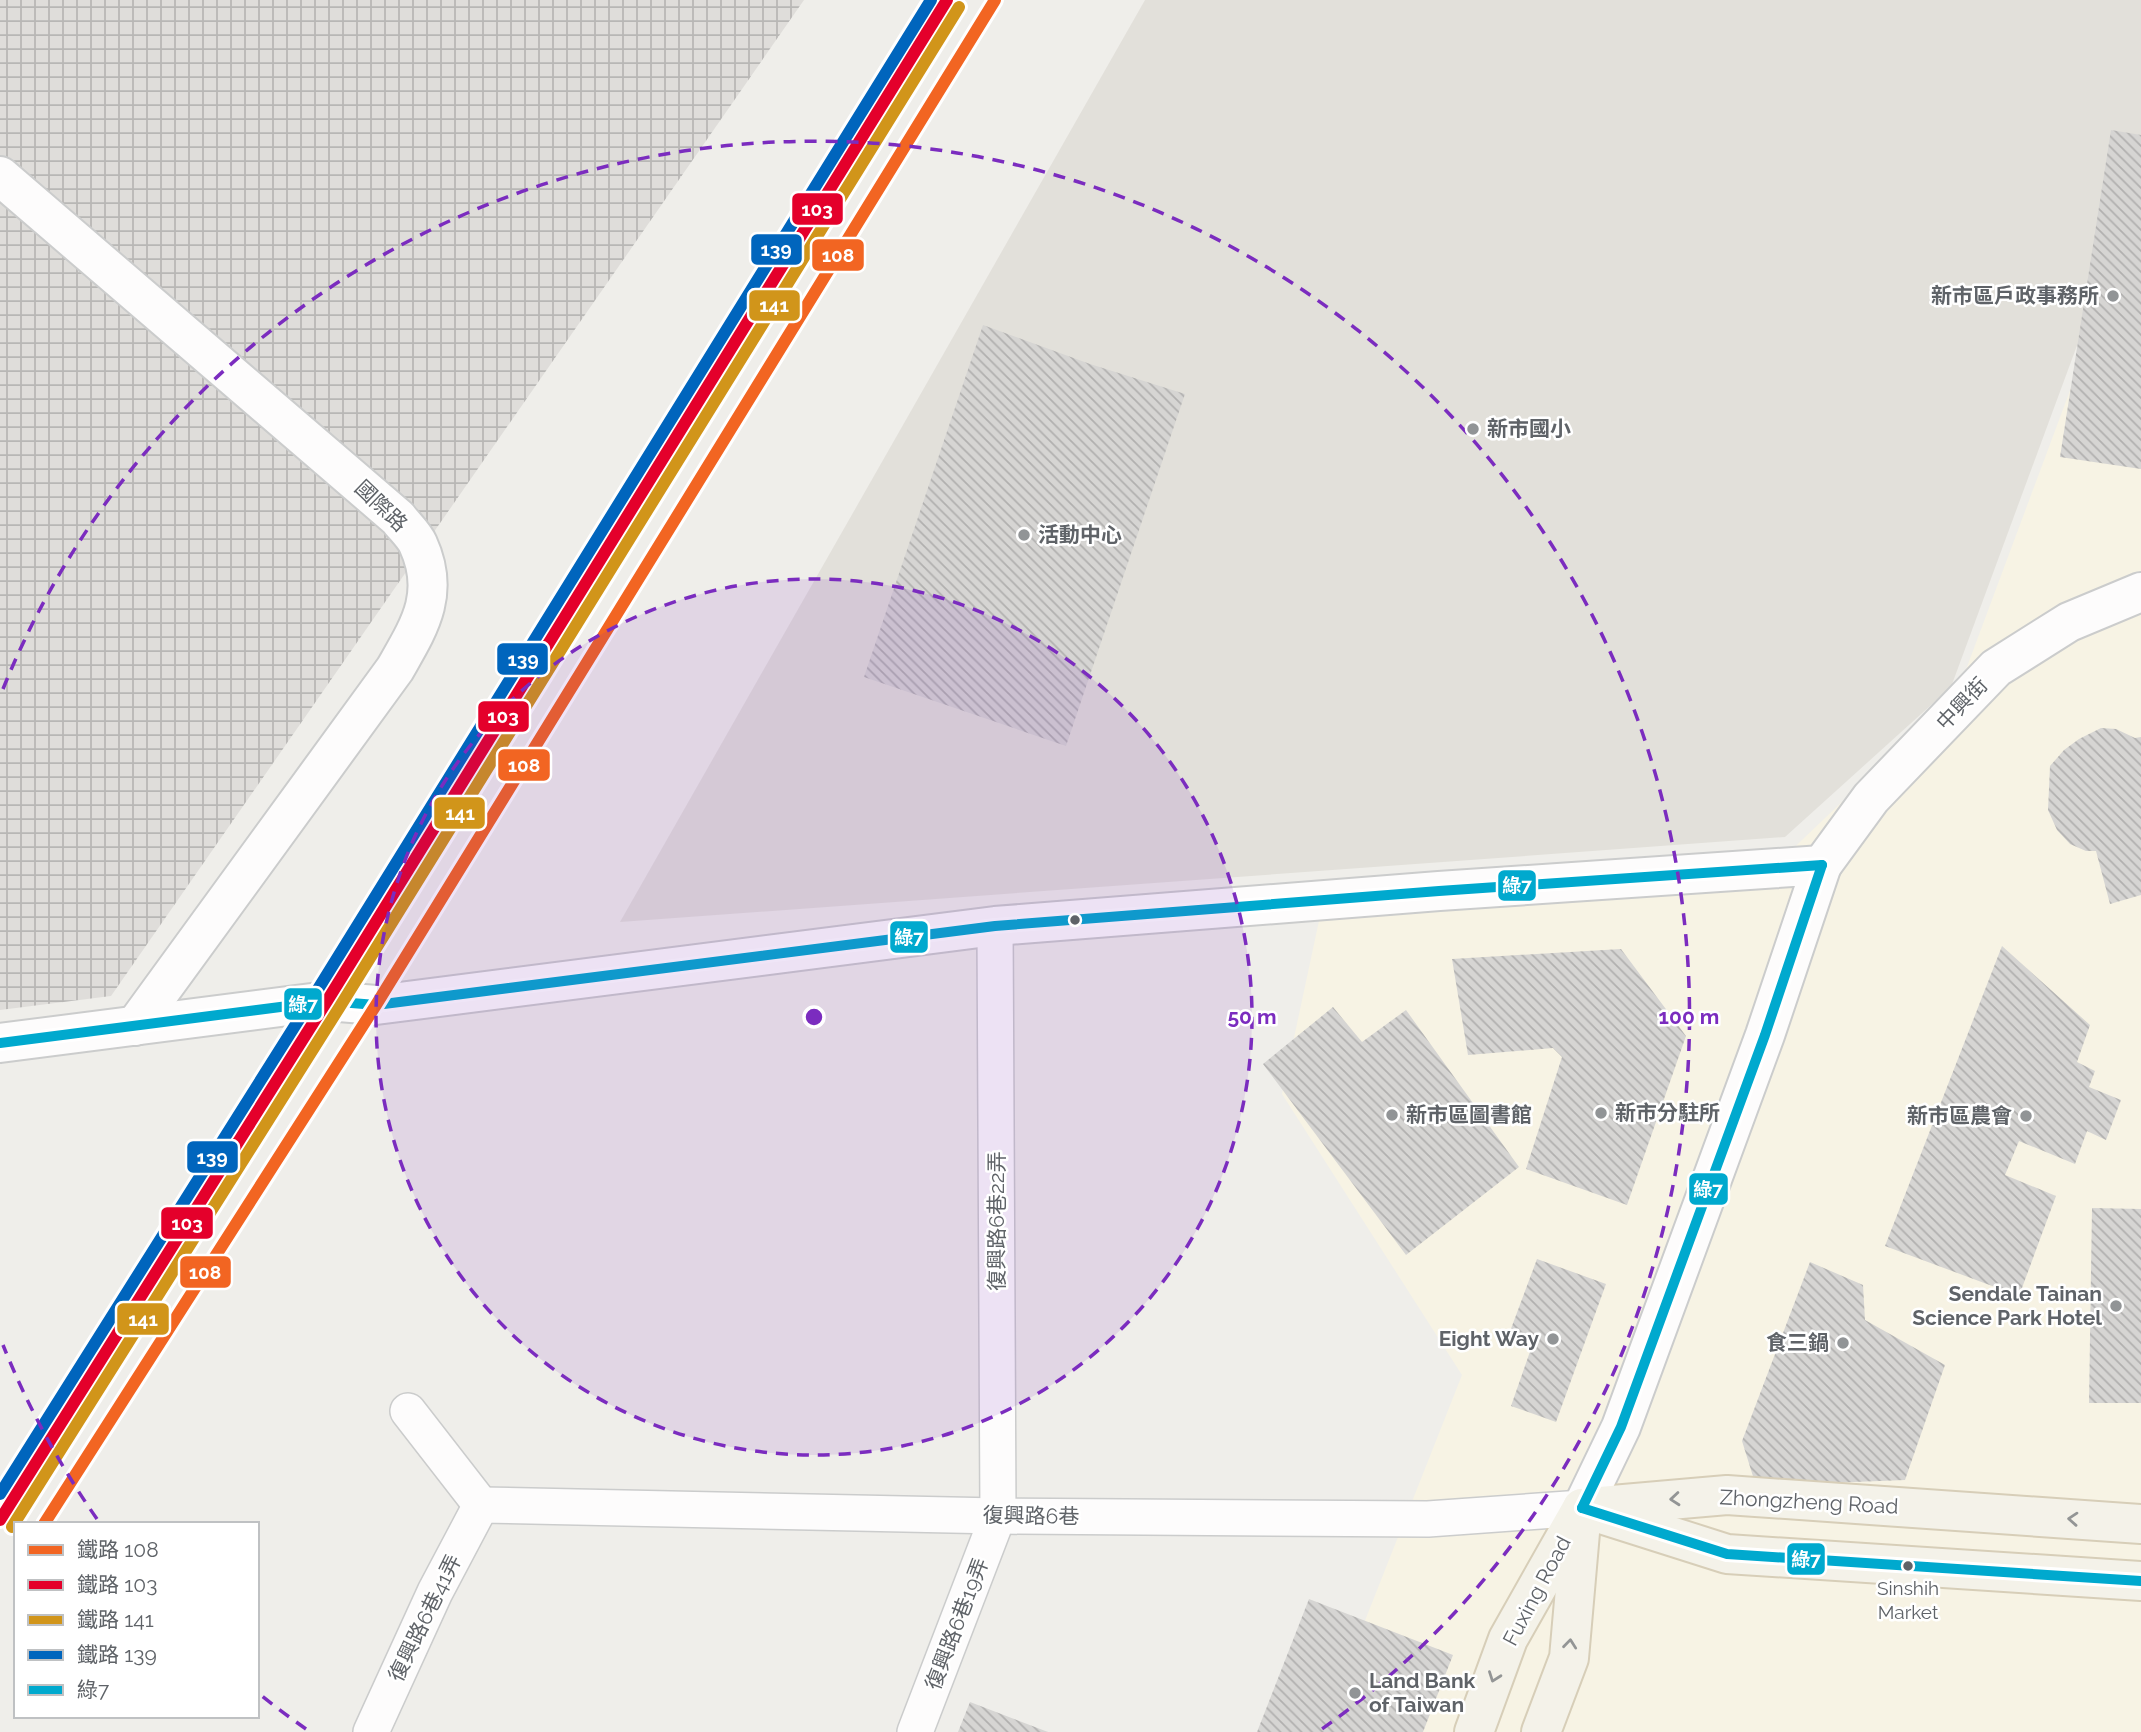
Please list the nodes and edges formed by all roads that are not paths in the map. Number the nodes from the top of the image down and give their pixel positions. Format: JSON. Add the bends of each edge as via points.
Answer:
{"nodes":[{"id":1,"x":0,"y":176,"type":"edge"},
{"id":2,"x":2141,"y":592,"type":"edge"},
{"id":3,"x":1822,"y":865,"type":"junction"},
{"id":4,"x":995,"y":926,"type":"junction"},
{"id":5,"x":135,"y":1026,"type":"junction"},
{"id":6,"x":0,"y":1043,"type":"edge"},
{"id":7,"x":408,"y":1411,"type":"dead end"},
{"id":8,"x":481,"y":1505,"type":"junction"},
{"id":9,"x":1582,"y":1508,"type":"junction"},
{"id":10,"x":999,"y":1516,"type":"junction"},
{"id":11,"x":2141,"y":1524,"type":"edge"},
{"id":12,"x":2141,"y":1581,"type":"edge"},
{"id":13,"x":371,"y":1732,"type":"edge"},
{"id":14,"x":915,"y":1732,"type":"edge"},
{"id":15,"x":1474,"y":1732,"type":"edge"},
{"id":16,"x":1541,"y":1732,"type":"edge"}],
"edges":[{"from":1,"to":5,"type":"street","name":"國際路","via":[[398,518],[418,543],[425,568],[428,596],[421,623],[395,669]]},
{"from":2,"to":3,"type":"street","name":"中興街","via":[[2069,622],[1996,668],[1871,799]]},
{"from":3,"to":4,"type":"street"},
{"from":3,"to":9,"type":"street","name":"中興街","via":[[1765,1035],[1630,1401]]},
{"from":4,"to":5,"type":"street","via":[[376,1005],[327,1001]]},
{"from":4,"to":10,"type":"lane","name":"復興路6巷22弄"},
{"from":5,"to":6,"type":"street"},
{"from":7,"to":8,"type":"lane"},
{"from":8,"to":10,"type":"lane","name":"復興路6巷"},
{"from":8,"to":13,"type":"lane","name":"復興路6巷41弄"},
{"from":9,"to":10,"type":"lane","name":"復興路6巷","via":[[1428,1519]]},
{"from":11,"to":9,"type":"main road","name":"Zhongzheng Road","one_way":true,"via":[[1727,1495]]},
{"from":9,"to":12,"type":"main road","via":[[1727,1554]]},
{"from":9,"to":15,"type":"main road","name":"Fuxing Road","one_way":true,"via":[[1508,1639]]},
{"from":16,"to":9,"type":"main road","name":"Fuxing Road","one_way":true,"via":[[1569,1658]]},
{"from":10,"to":14,"type":"lane","name":"復興路6巷19弄"}]}
